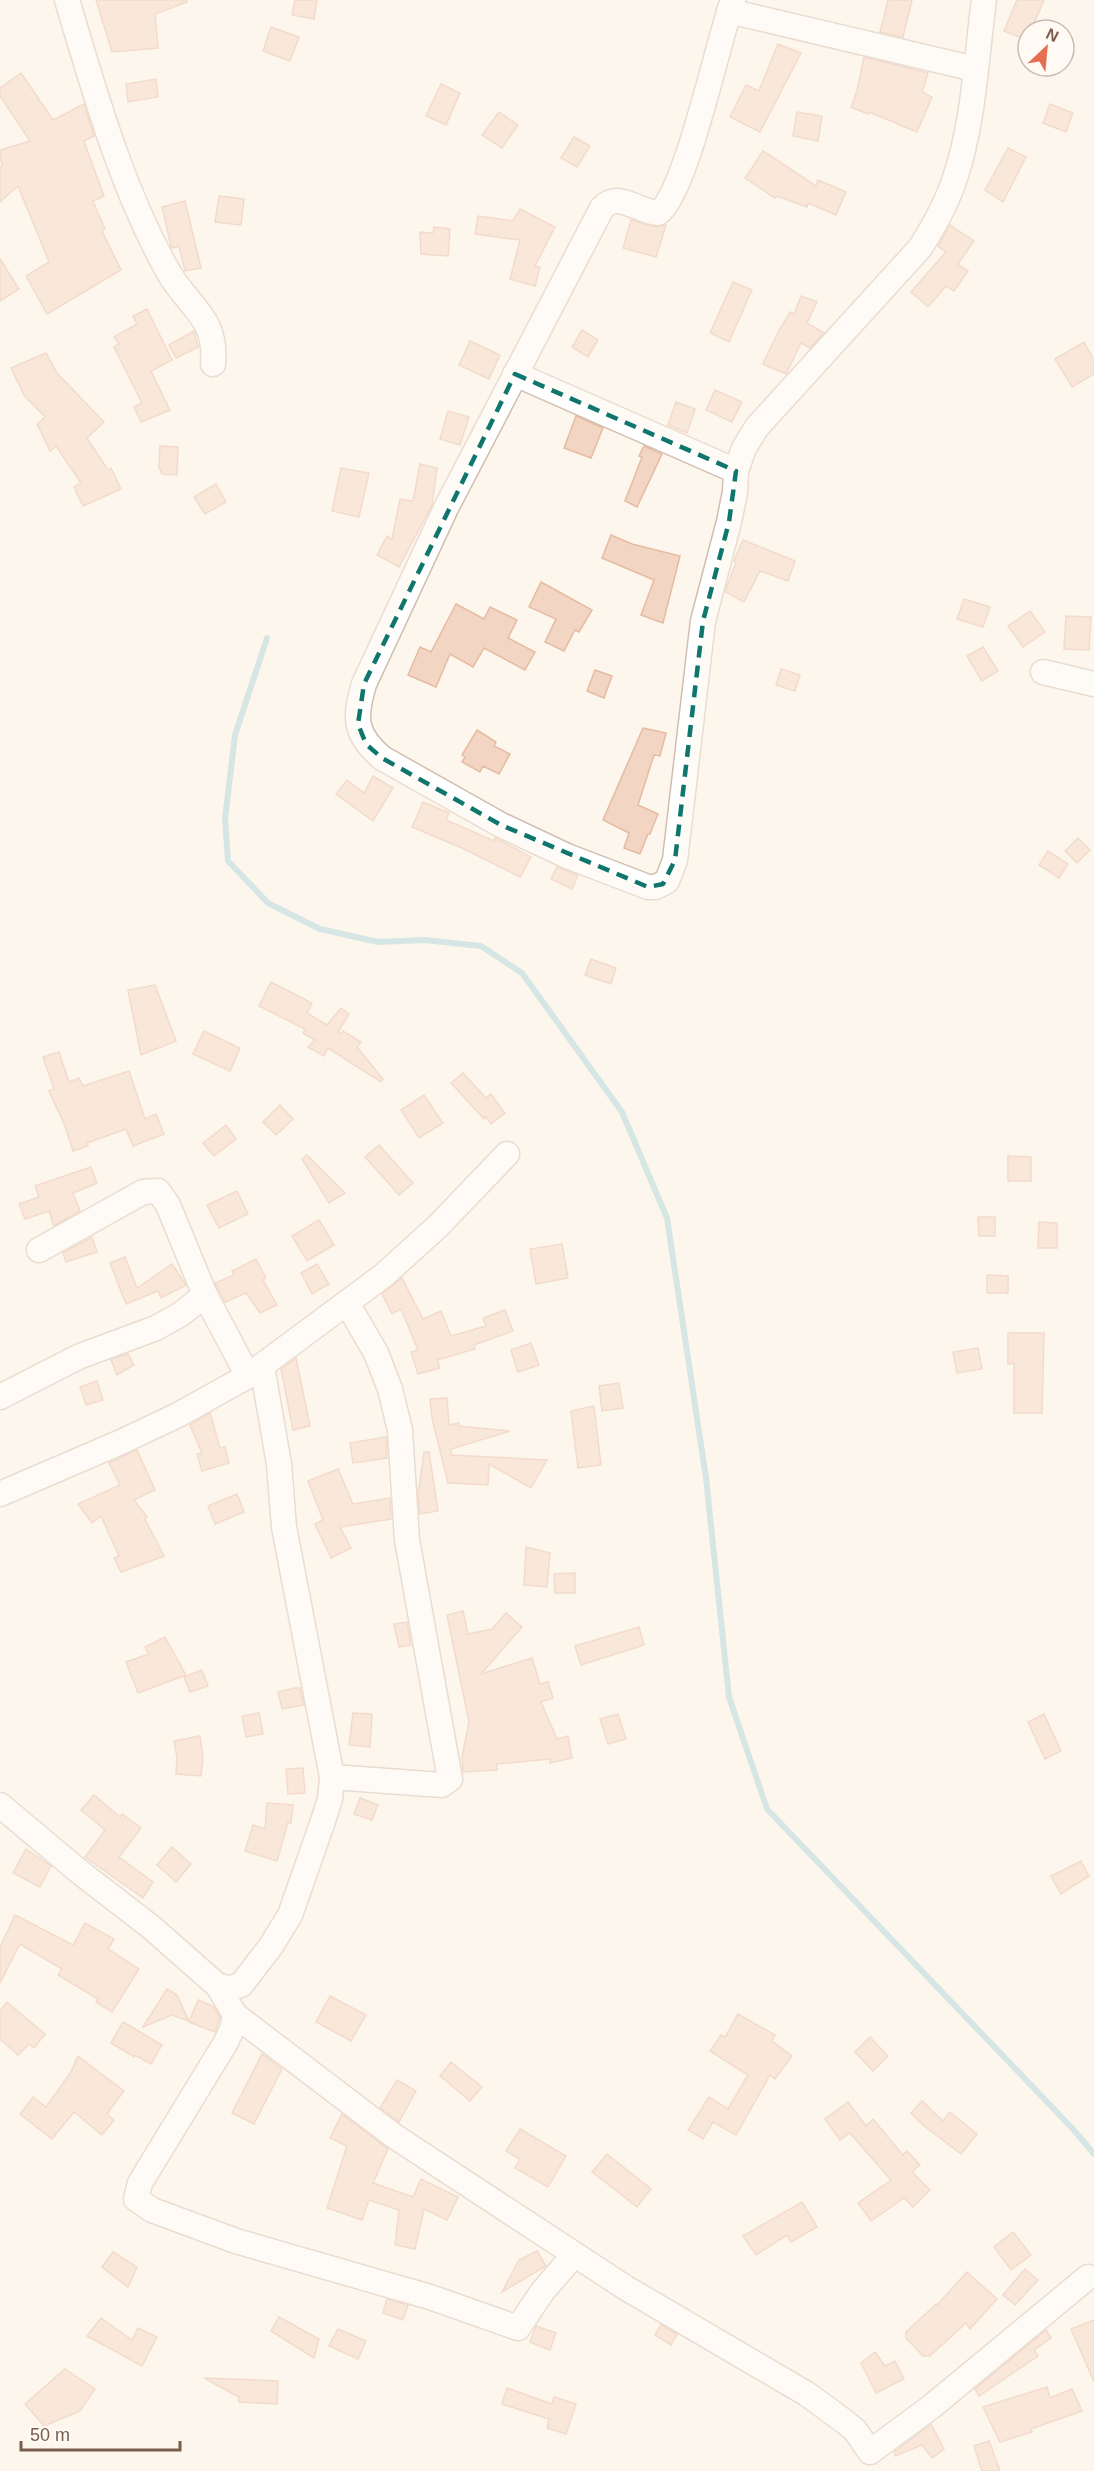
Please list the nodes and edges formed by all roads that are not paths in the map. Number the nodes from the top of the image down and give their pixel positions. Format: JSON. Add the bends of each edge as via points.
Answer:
{"nodes":[{"id":1,"x":68,"y":0,"type":"edge"},
{"id":2,"x":984,"y":0,"type":"edge"},
{"id":3,"x":731,"y":6,"type":"edge"},
{"id":4,"x":975,"y":69,"type":"junction"},
{"id":5,"x":213,"y":364,"type":"dead end"},
{"id":6,"x":515,"y":374,"type":"junction"},
{"id":7,"x":736,"y":471,"type":"junction"},
{"id":8,"x":1043,"y":672,"type":"dead end"},
{"id":9,"x":1094,"y":684,"type":"edge"},
{"id":10,"x":507,"y":1154,"type":"dead end"},
{"id":11,"x":39,"y":1250,"type":"dead end"},
{"id":12,"x":205,"y":1295,"type":"junction"},
{"id":13,"x":347,"y":1303,"type":"junction"},
{"id":14,"x":255,"y":1371,"type":"junction"},
{"id":15,"x":0,"y":1397,"type":"edge"},
{"id":16,"x":0,"y":1494,"type":"edge"},
{"id":17,"x":332,"y":1777,"type":"junction"},
{"id":18,"x":0,"y":1805,"type":"edge"},
{"id":19,"x":218,"y":1986,"type":"junction"},
{"id":20,"x":235,"y":2015,"type":"junction"},
{"id":21,"x":574,"y":2255,"type":"junction"},
{"id":22,"x":1088,"y":2277,"type":"dead end"}],
"edges":[{"from":1,"to":5,"type":"street","via":[[119,164],[170,274],[206,322],[214,347]]},
{"from":2,"to":4,"type":"street"},
{"from":3,"to":4,"type":"street"},
{"from":3,"to":6,"type":"street","via":[[693,139],[670,200],[658,213],[619,200],[602,208]]},
{"from":4,"to":7,"type":"street","via":[[965,146],[939,217],[920,248],[757,427]]},
{"from":6,"to":7,"type":"street"},
{"from":6,"to":7,"type":"street","via":[[446,508],[364,684],[358,703],[358,724],[366,744],[382,758],[501,825],[648,887],[667,881],[675,861],[703,621],[729,522]]},
{"from":8,"to":9,"type":"street"},
{"from":10,"to":13,"type":"street","via":[[438,1226]]},
{"from":11,"to":12,"type":"street","via":[[143,1192],[158,1191],[168,1205]]},
{"from":12,"to":14,"type":"street"},
{"from":12,"to":15,"type":"street","via":[[156,1328],[78,1357]]},
{"from":13,"to":14,"type":"street"},
{"from":13,"to":17,"type":"street","via":[[376,1353],[398,1420],[407,1540],[450,1779],[442,1785]]},
{"from":14,"to":16,"type":"street","via":[[178,1415]]},
{"from":14,"to":17,"type":"street","via":[[279,1464],[284,1527]]},
{"from":17,"to":19,"type":"street","via":[[324,1818],[284,1928],[241,1985]]},
{"from":18,"to":19,"type":"street"},
{"from":19,"to":20,"type":"street"},
{"from":20,"to":21,"type":"street","via":[[394,2136]]},
{"from":20,"to":21,"type":"street","via":[[226,2042],[140,2182],[136,2199],[141,2203],[236,2241],[430,2297],[518,2328]]},
{"from":21,"to":22,"type":"street","via":[[807,2394],[845,2422],[870,2452],[931,2407]]}]}
